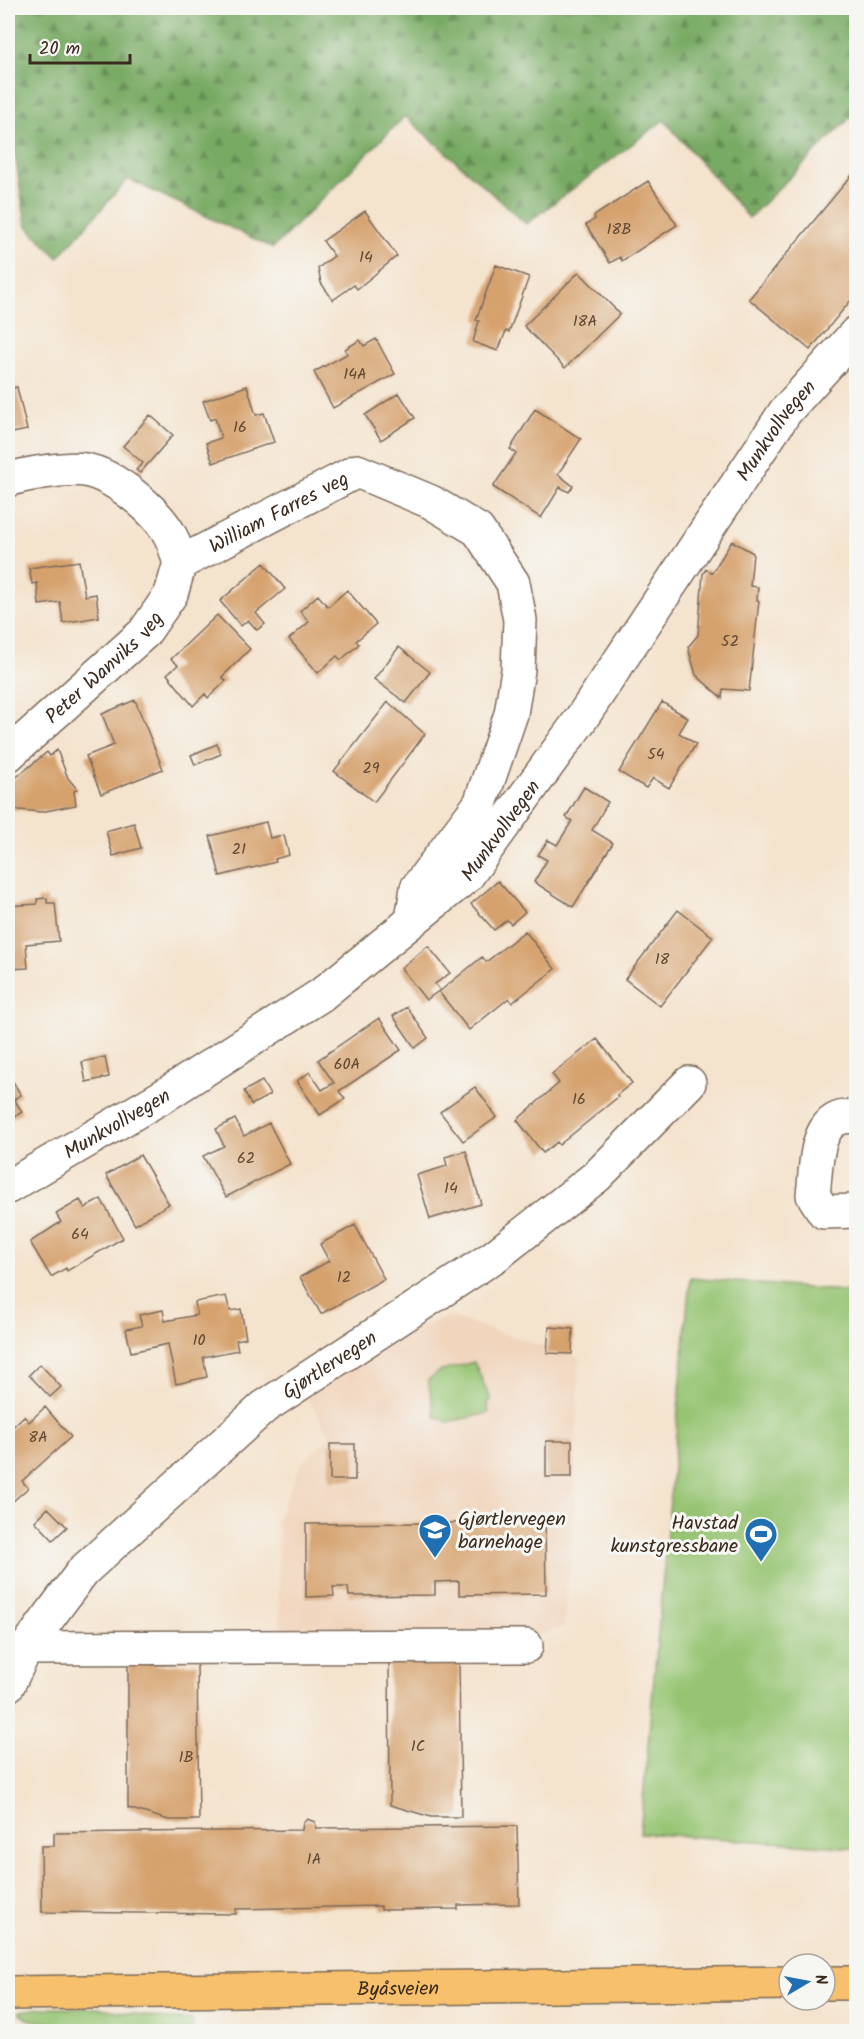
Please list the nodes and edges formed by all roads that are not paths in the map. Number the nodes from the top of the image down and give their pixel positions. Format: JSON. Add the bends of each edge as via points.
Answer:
{"nodes":[{"id":1,"x":856,"y":333,"type":"edge"},
{"id":2,"x":8,"y":480,"type":"edge"},
{"id":3,"x":180,"y":563,"type":"junction"},
{"id":4,"x":8,"y":755,"type":"edge"},
{"id":5,"x":412,"y":920,"type":"junction"},
{"id":6,"x":688,"y":1083,"type":"dead end"},
{"id":7,"x":856,"y":1117,"type":"edge"},
{"id":8,"x":8,"y":1187,"type":"edge"},
{"id":9,"x":856,"y":1212,"type":"edge"},
{"id":10,"x":526,"y":1646,"type":"dead end"},
{"id":11,"x":27,"y":1648,"type":"junction"},
{"id":12,"x":8,"y":1685,"type":"edge"},
{"id":13,"x":777,"y":1983,"type":"edge"},
{"id":14,"x":837,"y":1983,"type":"edge"},
{"id":15,"x":856,"y":1983,"type":"edge"},
{"id":16,"x":8,"y":1993,"type":"edge"}],
"edges":[{"from":1,"to":5,"type":"street","name":"Munkvollvegen","via":[[785,412],[581,719],[467,876]]},
{"from":2,"to":3,"type":"street","via":[[85,470],[114,481],[159,521],[170,535]]},
{"from":3,"to":4,"type":"street","name":"Peter Wanviks veg","via":[[171,594],[144,633]]},
{"from":3,"to":5,"type":"street","name":"William Farres veg","via":[[357,471],[431,502],[478,530],[513,584],[520,620],[511,714],[480,804],[417,888]]},
{"from":5,"to":8,"type":"street","name":"Munkvollvegen","via":[[321,995],[165,1095]]},
{"from":6,"to":11,"type":"street","name":"Gjørtlervegen","via":[[597,1176],[495,1256],[264,1407],[83,1571]]},
{"from":7,"to":9,"type":"street","via":[[834,1120],[821,1133],[813,1195],[824,1212]]},
{"from":10,"to":11,"type":"street"},
{"from":11,"to":12,"type":"street","name":"Gjørtlervegen"},
{"from":13,"to":16,"type":"main road","name":"Byåsveien"},
{"from":14,"to":15,"type":"main road"}]}
